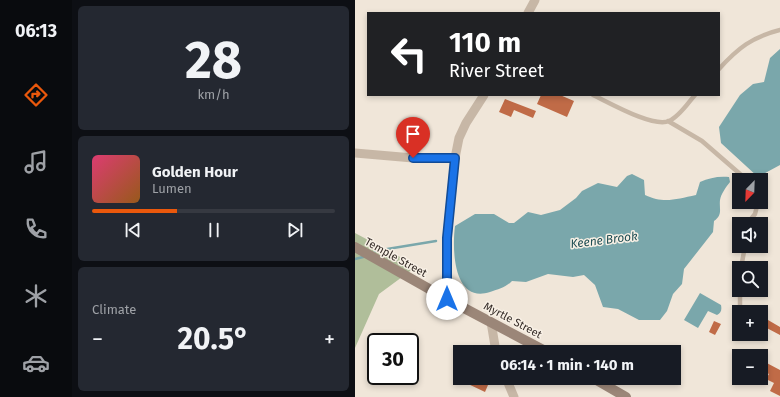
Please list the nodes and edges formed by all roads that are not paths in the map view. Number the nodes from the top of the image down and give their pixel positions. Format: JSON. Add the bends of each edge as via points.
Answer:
{"nodes":[{"id":1,"x":535,"y":0,"type":"edge"},
{"id":2,"x":528,"y":12,"type":"edge"},
{"id":3,"x":780,"y":30,"type":"edge"},
{"id":4,"x":720,"y":68,"type":"edge"},
{"id":5,"x":483,"y":96,"type":"edge"},
{"id":6,"x":595,"y":96,"type":"edge"},
{"id":7,"x":694,"y":96,"type":"edge"},
{"id":8,"x":668,"y":121,"type":"junction"},
{"id":9,"x":355,"y":153,"type":"edge"},
{"id":10,"x":455,"y":158,"type":"junction"},
{"id":11,"x":739,"y":173,"type":"edge"},
{"id":12,"x":355,"y":247,"type":"edge"},
{"id":13,"x":447,"y":299,"type":"junction"},
{"id":14,"x":491,"y":322,"type":"junction"},
{"id":15,"x":495,"y":345,"type":"edge"},
{"id":16,"x":534,"y":345,"type":"edge"},
{"id":17,"x":509,"y":385,"type":"edge"},
{"id":18,"x":605,"y":385,"type":"edge"},
{"id":19,"x":514,"y":397,"type":"edge"},
{"id":20,"x":625,"y":397,"type":"edge"}],
"edges":[{"from":1,"to":2,"type":"street"},
{"from":3,"to":4,"type":"lane","via":[[764,34],[737,50]]},
{"from":5,"to":10,"type":"street","via":[[459,138]]},
{"from":6,"to":8,"type":"lane","via":[[647,119]]},
{"from":7,"to":8,"type":"lane"},
{"from":8,"to":11,"type":"lane","via":[[702,141]]},
{"from":9,"to":10,"type":"street","via":[[413,158]]},
{"from":10,"to":13,"type":"street","via":[[448,224]]},
{"from":12,"to":13,"type":"main road","name":"Temple Street"},
{"from":13,"to":14,"type":"main road","name":"Myrtle Street"},
{"from":14,"to":15,"type":"street"},
{"from":14,"to":16,"type":"main road","name":"Myrtle Street"},
{"from":17,"to":19,"type":"street"},
{"from":18,"to":20,"type":"main road"}]}
